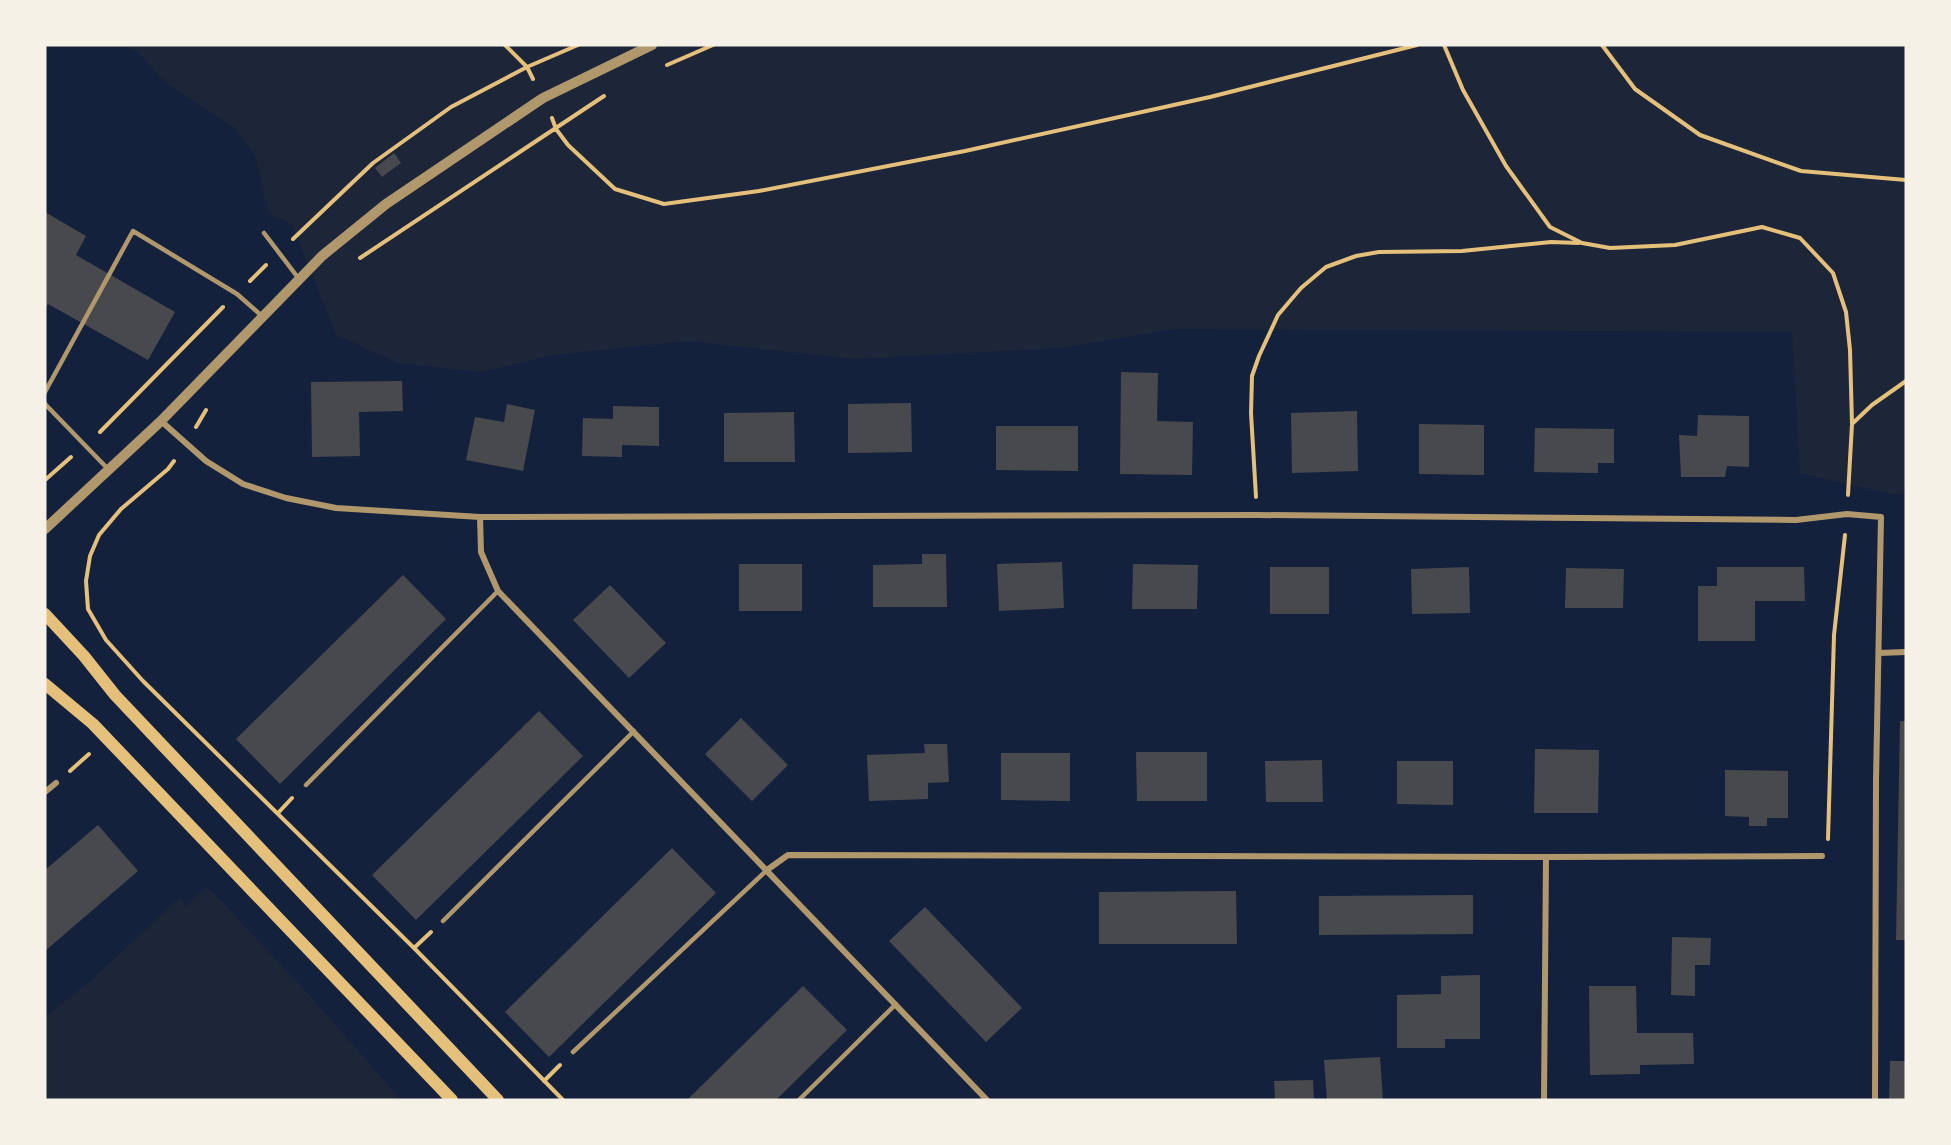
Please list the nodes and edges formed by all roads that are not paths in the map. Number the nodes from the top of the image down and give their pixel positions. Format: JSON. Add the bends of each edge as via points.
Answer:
{"nodes":[{"id":1,"x":652,"y":45,"type":"edge"},
{"id":2,"x":264,"y":233,"type":"dead end"},
{"id":3,"x":299,"y":279,"type":"junction"},
{"id":4,"x":263,"y":317,"type":"junction"},
{"id":5,"x":45,"y":392,"type":"edge"},
{"id":6,"x":45,"y":404,"type":"edge"},
{"id":7,"x":161,"y":421,"type":"junction"},
{"id":8,"x":109,"y":469,"type":"junction"},
{"id":9,"x":480,"y":517,"type":"junction"},
{"id":10,"x":45,"y":529,"type":"edge"},
{"id":11,"x":498,"y":591,"type":"junction"},
{"id":12,"x":45,"y":614,"type":"edge"},
{"id":13,"x":1906,"y":652,"type":"edge"},
{"id":14,"x":1879,"y":653,"type":"junction"},
{"id":15,"x":45,"y":684,"type":"edge"},
{"id":16,"x":634,"y":731,"type":"junction"},
{"id":17,"x":56,"y":783,"type":"road end"},
{"id":18,"x":306,"y":785,"type":"dead end"},
{"id":19,"x":45,"y":792,"type":"edge"},
{"id":20,"x":1822,"y":856,"type":"road end"},
{"id":21,"x":1546,"y":857,"type":"junction"},
{"id":22,"x":767,"y":870,"type":"junction"},
{"id":23,"x":443,"y":921,"type":"dead end"},
{"id":24,"x":896,"y":1004,"type":"junction"},
{"id":25,"x":573,"y":1052,"type":"dead end"},
{"id":26,"x":452,"y":1100,"type":"edge"},
{"id":27,"x":498,"y":1100,"type":"edge"},
{"id":28,"x":799,"y":1100,"type":"edge"},
{"id":29,"x":987,"y":1100,"type":"edge"},
{"id":30,"x":1544,"y":1100,"type":"edge"},
{"id":31,"x":1875,"y":1100,"type":"edge"}],
"edges":[{"from":1,"to":3,"type":"street","via":[[543,98],[386,204]]},
{"from":2,"to":3,"type":"lane"},
{"from":3,"to":4,"type":"street"},
{"from":4,"to":5,"type":"lane","via":[[237,294],[133,231]]},
{"from":4,"to":7,"type":"street"},
{"from":6,"to":8,"type":"lane"},
{"from":7,"to":8,"type":"street"},
{"from":7,"to":9,"type":"street","via":[[206,461],[243,484],[286,498],[336,508]]},
{"from":8,"to":10,"type":"street"},
{"from":9,"to":11,"type":"street","via":[[481,552]]},
{"from":9,"to":14,"type":"street","via":[[1881,517]]},
{"from":11,"to":16,"type":"street"},
{"from":11,"to":18,"type":"lane"},
{"from":12,"to":27,"type":"main road","via":[[115,695]]},
{"from":13,"to":14,"type":"street"},
{"from":14,"to":31,"type":"street"},
{"from":15,"to":26,"type":"main road","via":[[93,724]]},
{"from":16,"to":22,"type":"street"},
{"from":16,"to":23,"type":"lane"},
{"from":17,"to":19,"type":"street"},
{"from":20,"to":21,"type":"street"},
{"from":21,"to":22,"type":"street","via":[[788,855]]},
{"from":21,"to":30,"type":"street"},
{"from":22,"to":24,"type":"street"},
{"from":22,"to":25,"type":"lane"},
{"from":24,"to":28,"type":"lane"},
{"from":24,"to":29,"type":"street"}]}
